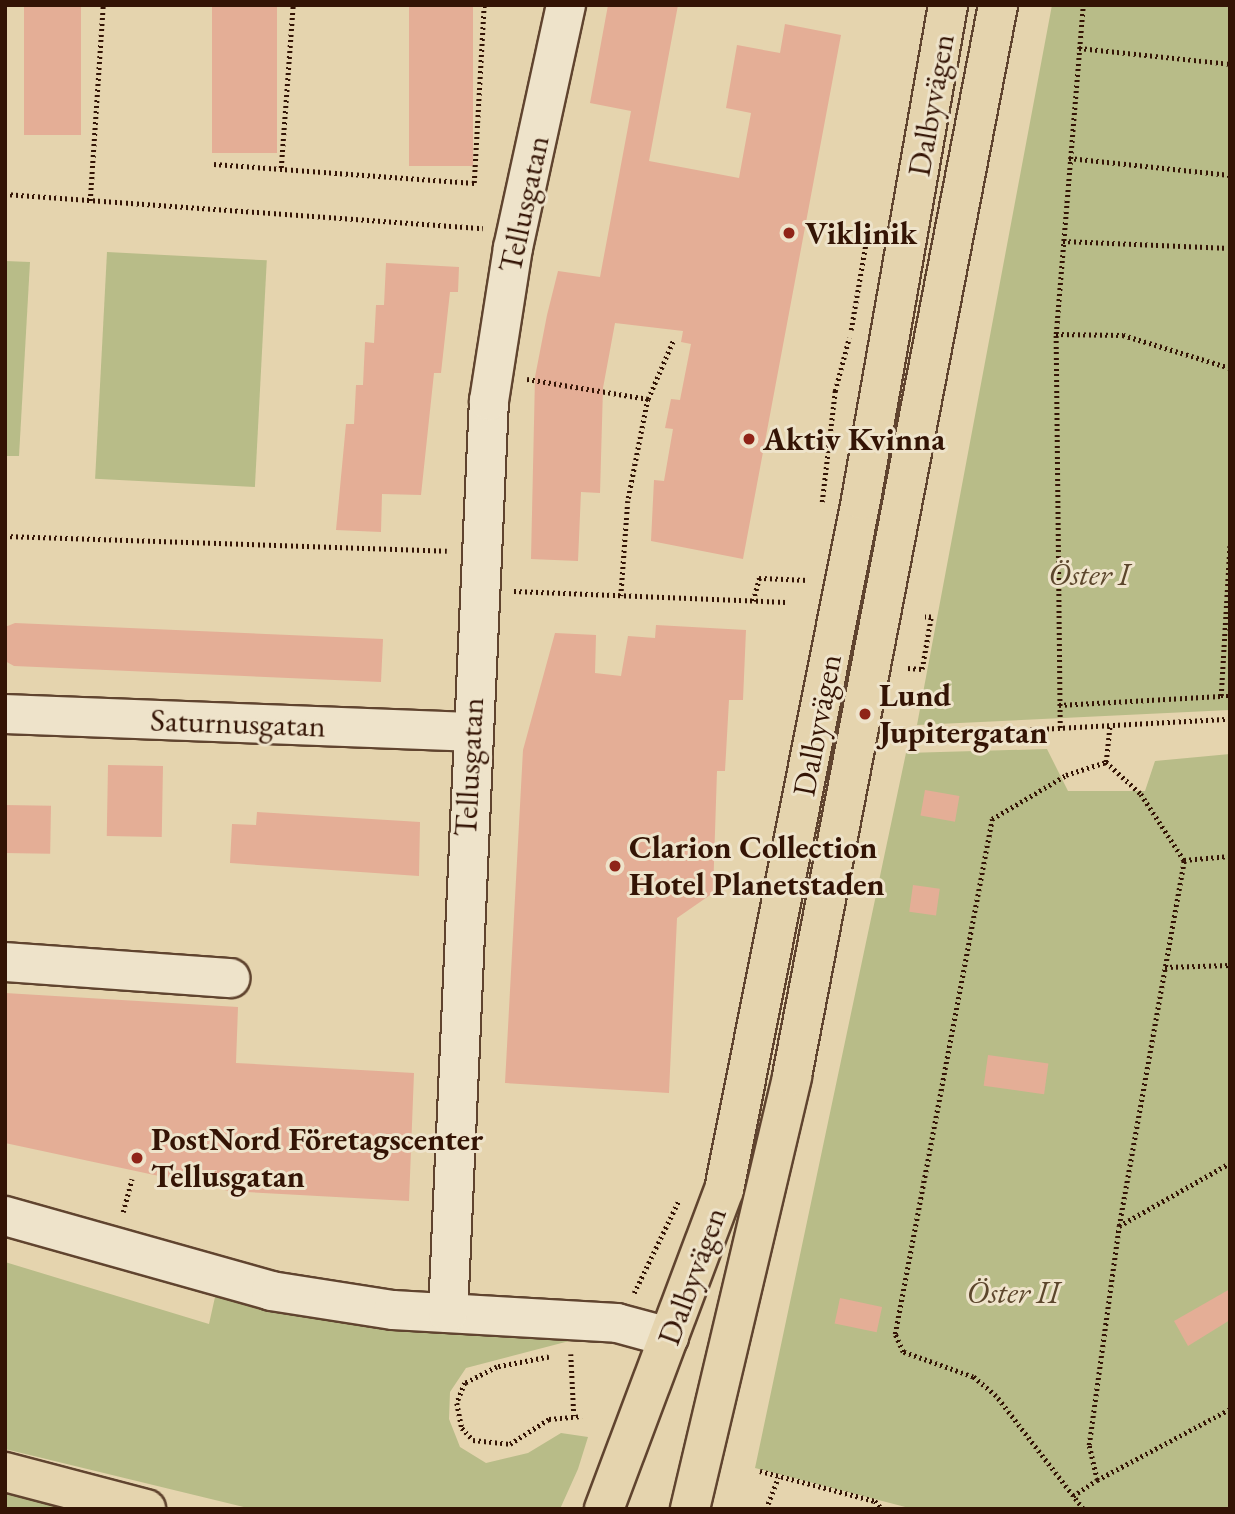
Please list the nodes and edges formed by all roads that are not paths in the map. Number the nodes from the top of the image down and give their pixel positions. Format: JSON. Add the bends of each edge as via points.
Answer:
{"nodes":[{"id":1,"x":566,"y":5,"type":"edge"},
{"id":2,"x":948,"y":5,"type":"edge"},
{"id":3,"x":998,"y":5,"type":"edge"},
{"id":4,"x":5,"y":714,"type":"edge"},
{"id":5,"x":471,"y":732,"type":"junction"},
{"id":6,"x":5,"y":962,"type":"edge"},
{"id":7,"x":230,"y":978,"type":"dead end"},
{"id":8,"x":5,"y":1216,"type":"edge"},
{"id":9,"x":448,"y":1313,"type":"junction"},
{"id":10,"x":669,"y":1337,"type":"junction"},
{"id":11,"x":5,"y":1472,"type":"edge"},
{"id":12,"x":146,"y":1509,"type":"edge"},
{"id":13,"x":604,"y":1509,"type":"edge"},
{"id":14,"x":690,"y":1509,"type":"edge"}],
"edges":[{"from":1,"to":5,"type":"street","name":"Tellusgatan","via":[[517,231],[493,373]]},
{"from":2,"to":10,"type":"main road","name":"Dalbyvägen","via":[[859,511],[744,1096],[724,1189]]},
{"from":3,"to":14,"type":"main road","name":"Dalbyvägen","via":[[792,1076]]},
{"from":4,"to":5,"type":"street","name":"Saturnusgatan"},
{"from":5,"to":9,"type":"street","name":"Tellusgatan"},
{"from":6,"to":7,"type":"street"},
{"from":8,"to":9,"type":"street","via":[[271,1292]]},
{"from":9,"to":10,"type":"street","via":[[617,1324]]},
{"from":10,"to":13,"type":"main road","name":"Dalbyvägen"},
{"from":11,"to":12,"type":"main road"}]}
